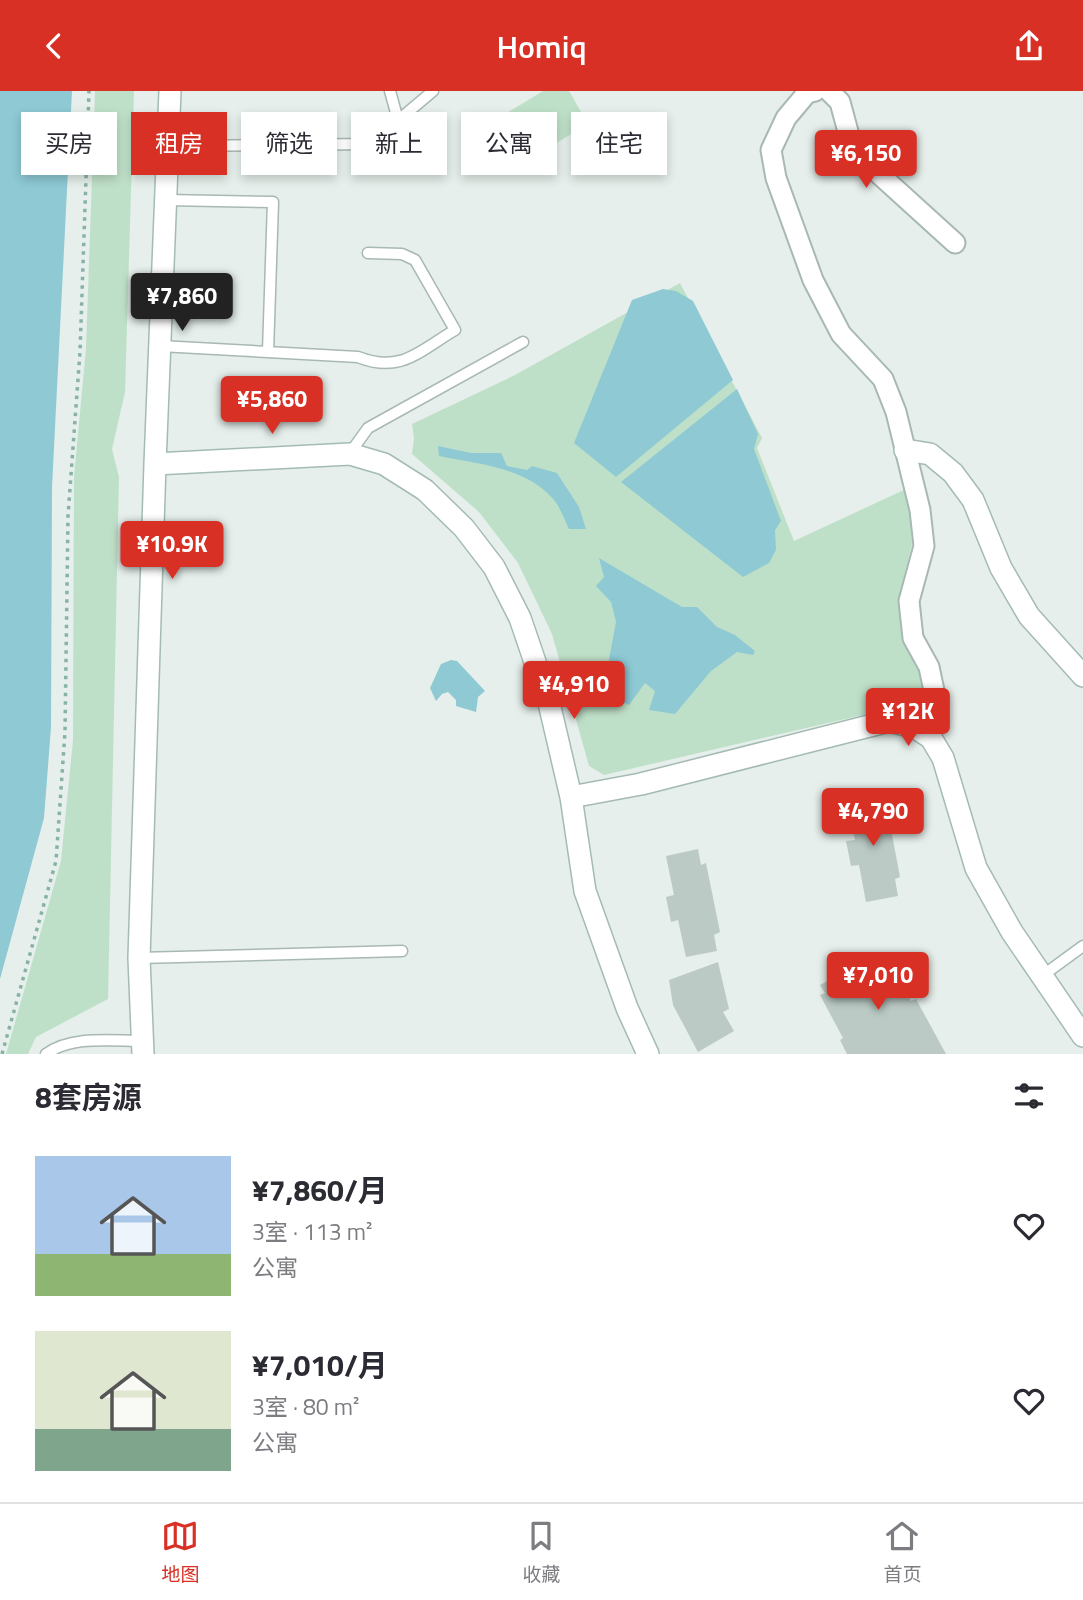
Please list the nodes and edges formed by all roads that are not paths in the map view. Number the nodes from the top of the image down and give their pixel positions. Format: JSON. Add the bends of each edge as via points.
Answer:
{"nodes":[{"id":1,"x":170,"y":91,"type":"edge"},
{"id":2,"x":390,"y":91,"type":"edge"},
{"id":3,"x":433,"y":91,"type":"edge"},
{"id":4,"x":815,"y":91,"type":"edge"},
{"id":5,"x":828,"y":91,"type":"edge"},
{"id":6,"x":169,"y":112,"type":"edge"},
{"id":7,"x":396,"y":112,"type":"edge"},
{"id":8,"x":408,"y":112,"type":"edge"},
{"id":9,"x":351,"y":144,"type":"edge"},
{"id":10,"x":227,"y":145,"type":"edge"},
{"id":11,"x":167,"y":175,"type":"edge"},
{"id":12,"x":166,"y":200,"type":"junction"},
{"id":13,"x":955,"y":243,"type":"dead end"},
{"id":14,"x":368,"y":253,"type":"dead end"},
{"id":15,"x":523,"y":342,"type":"dead end"},
{"id":16,"x":160,"y":346,"type":"junction"},
{"id":17,"x":268,"y":352,"type":"junction"},
{"id":18,"x":905,"y":450,"type":"junction"},
{"id":19,"x":350,"y":454,"type":"junction"},
{"id":20,"x":155,"y":464,"type":"junction"},
{"id":21,"x":1083,"y":675,"type":"edge"},
{"id":22,"x":929,"y":737,"type":"junction"},
{"id":23,"x":571,"y":797,"type":"junction"},
{"id":24,"x":1083,"y":946,"type":"edge"},
{"id":25,"x":402,"y":951,"type":"dead end"},
{"id":26,"x":139,"y":958,"type":"junction"},
{"id":27,"x":1042,"y":976,"type":"junction"},
{"id":28,"x":1083,"y":1036,"type":"edge"},
{"id":29,"x":143,"y":1047,"type":"edge"},
{"id":30,"x":46,"y":1054,"type":"edge"},
{"id":31,"x":648,"y":1054,"type":"edge"}],
"edges":[{"from":1,"to":6,"type":"street"},
{"from":2,"to":7,"type":"lane"},
{"from":3,"to":8,"type":"lane"},
{"from":4,"to":18,"type":"street","via":[[807,93],[786,118],[771,151],[776,179],[813,280],[841,334],[883,379]]},
{"from":5,"to":13,"type":"street","via":[[840,103],[850,139],[872,166]]},
{"from":9,"to":10,"type":"lane"},
{"from":11,"to":12,"type":"street"},
{"from":12,"to":16,"type":"street"},
{"from":12,"to":17,"type":"lane","via":[[274,202]]},
{"from":14,"to":17,"type":"lane","via":[[402,254],[415,260],[455,330],[399,363],[377,364],[358,356]]},
{"from":15,"to":19,"type":"lane","via":[[368,428]]},
{"from":16,"to":17,"type":"lane"},
{"from":16,"to":20,"type":"street"},
{"from":18,"to":21,"type":"street","via":[[930,454],[953,473],[973,500],[1001,568],[1029,616]]},
{"from":18,"to":22,"type":"street","via":[[924,546],[909,601],[913,638],[929,667],[936,701]]},
{"from":19,"to":20,"type":"street"},
{"from":19,"to":23,"type":"street","via":[[384,464],[425,490],[495,567],[520,618],[545,691]]},
{"from":20,"to":26,"type":"street"},
{"from":22,"to":23,"type":"street","via":[[914,727],[889,721],[641,785]]},
{"from":22,"to":27,"type":"street","via":[[943,758],[976,869]]},
{"from":23,"to":31,"type":"street","via":[[585,891]]},
{"from":24,"to":27,"type":"lane"},
{"from":25,"to":26,"type":"lane"},
{"from":26,"to":29,"type":"street"},
{"from":27,"to":28,"type":"street"},
{"from":29,"to":30,"type":"lane","via":[[74,1043]]}]}
